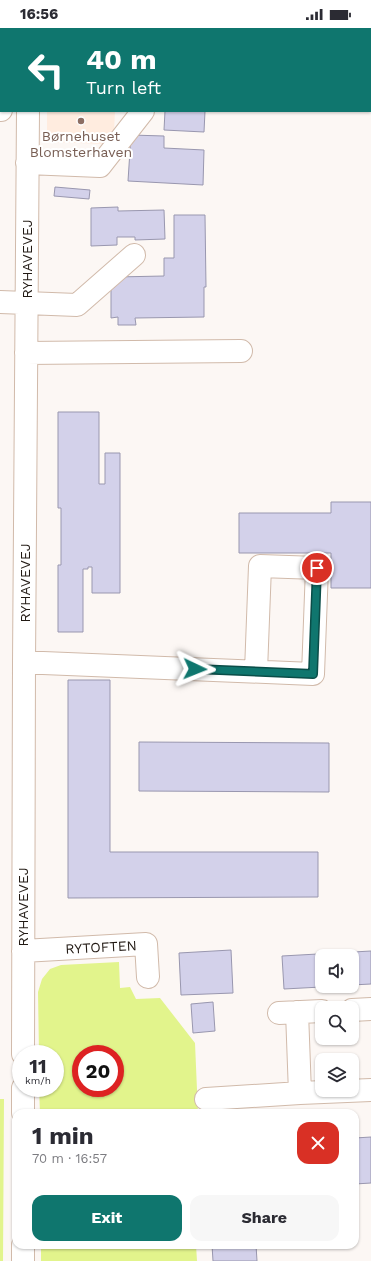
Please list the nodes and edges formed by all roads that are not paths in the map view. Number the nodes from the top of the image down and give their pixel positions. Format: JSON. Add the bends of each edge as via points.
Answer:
{"nodes":[{"id":1,"x":28,"y":112,"type":"edge"},
{"id":2,"x":142,"y":112,"type":"edge"},
{"id":3,"x":27,"y":163,"type":"junction"},
{"id":4,"x":134,"y":255,"type":"dead end"},
{"id":5,"x":0,"y":302,"type":"edge"},
{"id":6,"x":26,"y":303,"type":"junction"},
{"id":7,"x":241,"y":351,"type":"dead end"},
{"id":8,"x":26,"y":353,"type":"junction"},
{"id":9,"x":24,"y":663,"type":"junction"},
{"id":10,"x":256,"y":672,"type":"junction"},
{"id":11,"x":23,"y":951,"type":"junction"},
{"id":12,"x":148,"y":977,"type":"dead end"},
{"id":13,"x":371,"y":1009,"type":"edge"},
{"id":14,"x":359,"y":1010,"type":"edge"},
{"id":15,"x":315,"y":1011,"type":"edge"},
{"id":16,"x":23,"y":1045,"type":"edge"},
{"id":17,"x":371,"y":1090,"type":"edge"},
{"id":18,"x":300,"y":1093,"type":"junction"},
{"id":19,"x":23,"y":1097,"type":"edge"},
{"id":20,"x":206,"y":1099,"type":"dead end"},
{"id":21,"x":23,"y":1109,"type":"edge"},
{"id":22,"x":23,"y":1249,"type":"edge"},
{"id":23,"x":23,"y":1261,"type":"edge"}],
"edges":[{"from":1,"to":3,"type":"street","name":"RYHAVEVEJ"},
{"from":2,"to":3,"type":"street","via":[[100,166]]},
{"from":3,"to":6,"type":"street","name":"RYHAVEVEJ"},
{"from":4,"to":6,"type":"street","via":[[77,305]]},
{"from":5,"to":6,"type":"street"},
{"from":6,"to":8,"type":"street","name":"RYHAVEVEJ"},
{"from":7,"to":8,"type":"street"},
{"from":8,"to":9,"type":"street","name":"RYHAVEVEJ"},
{"from":9,"to":10,"type":"street"},
{"from":9,"to":11,"type":"street","name":"RYHAVEVEJ"},
{"from":10,"to":10,"type":"street","via":[[313,674],[317,568],[260,566]]},
{"from":11,"to":12,"type":"street","name":"RYTOFTEN","via":[[146,944]]},
{"from":11,"to":16,"type":"street","name":"RYHAVEVEJ"},
{"from":13,"to":14,"type":"street"},
{"from":15,"to":18,"type":"street","via":[[288,1012]]},
{"from":17,"to":18,"type":"street"},
{"from":18,"to":20,"type":"street"},
{"from":19,"to":21,"type":"street"},
{"from":22,"to":23,"type":"street"}]}
